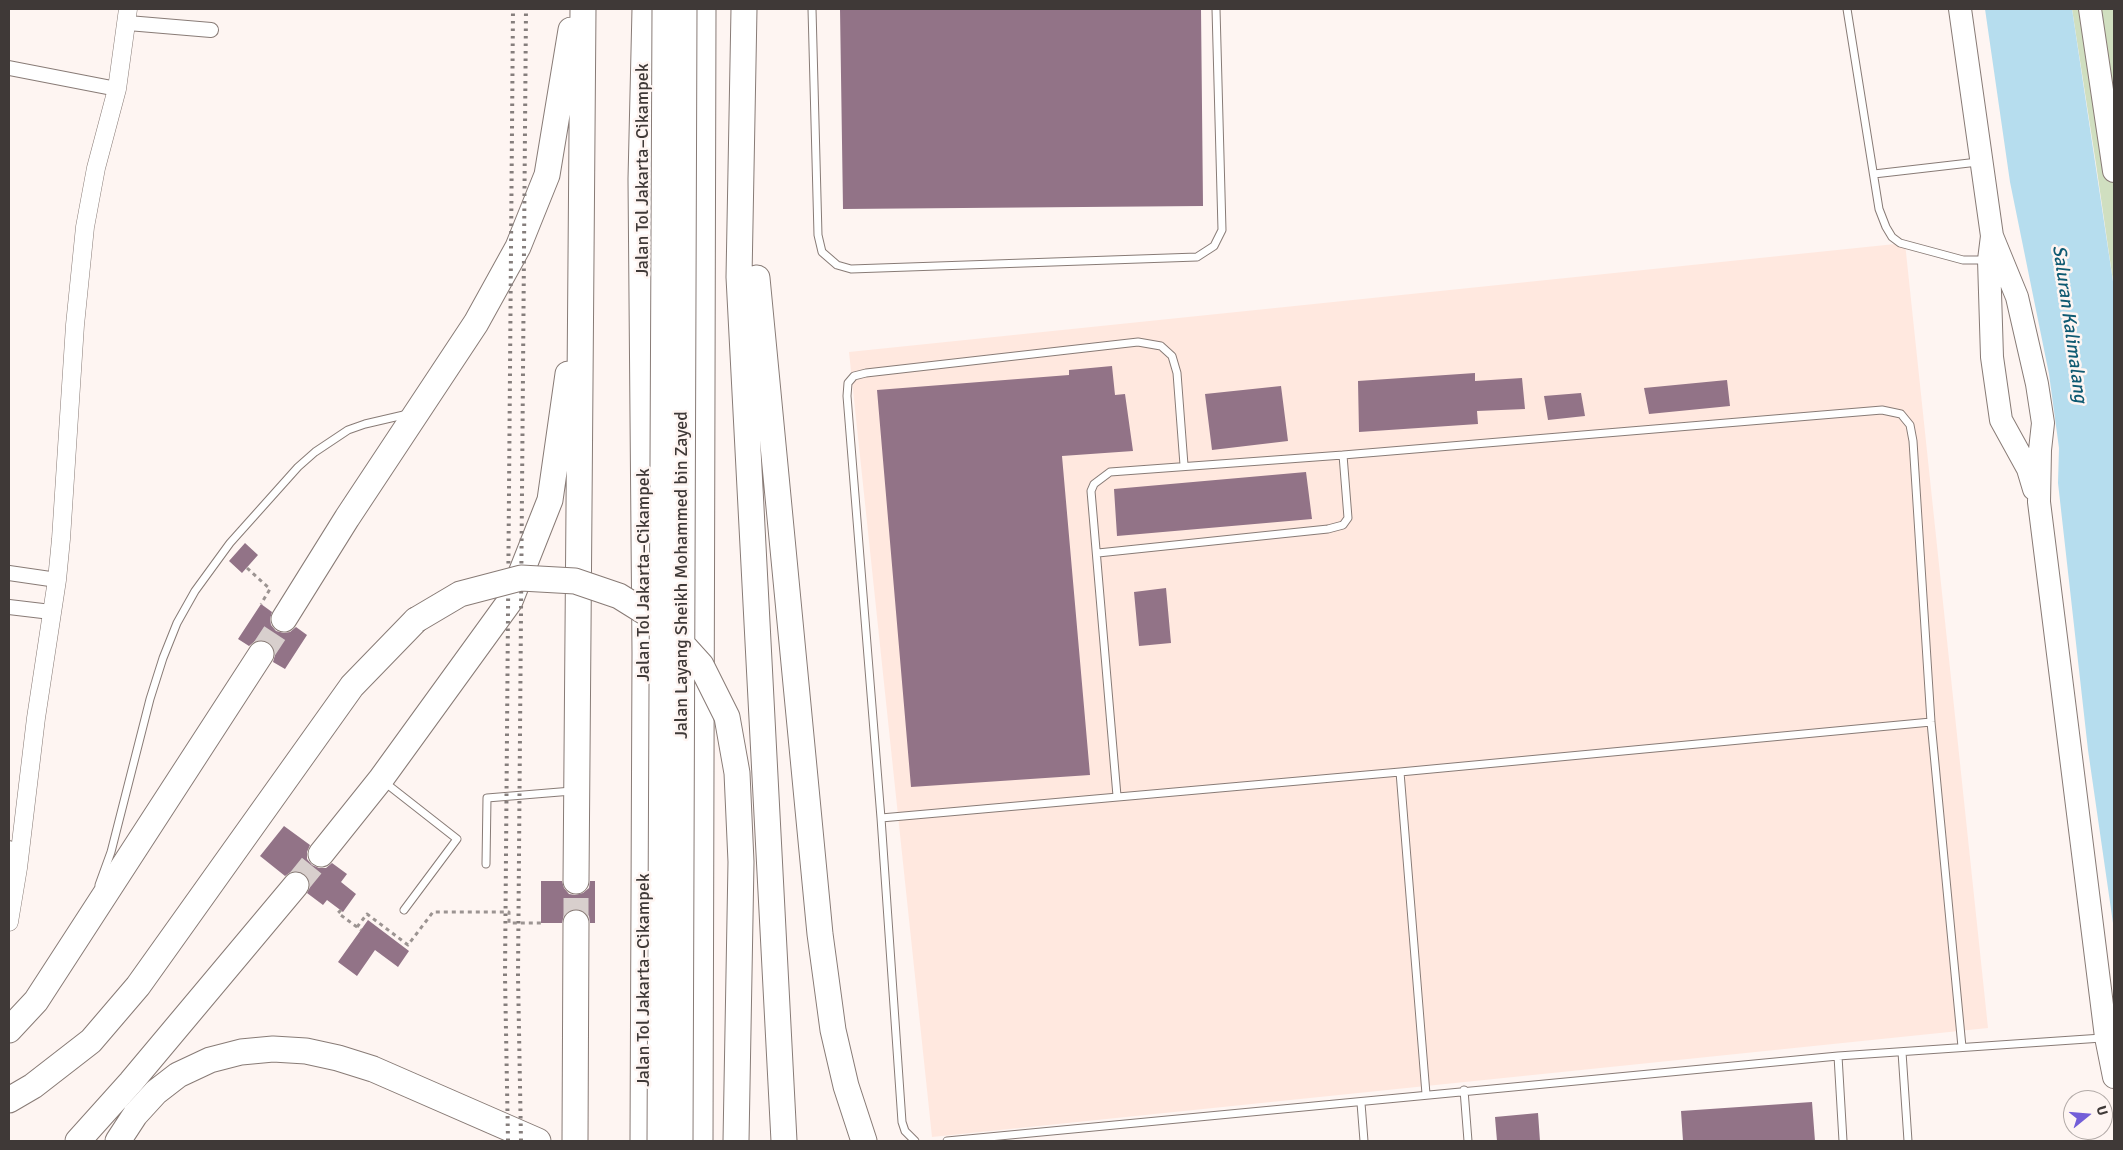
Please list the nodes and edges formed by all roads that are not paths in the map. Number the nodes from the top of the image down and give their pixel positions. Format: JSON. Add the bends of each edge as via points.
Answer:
{"nodes":[{"id":1,"x":574,"y":9,"type":"edge"},
{"id":2,"x":583,"y":9,"type":"edge"},
{"id":3,"x":645,"y":9,"type":"edge"},
{"id":4,"x":665,"y":9,"type":"edge"},
{"id":5,"x":684,"y":9,"type":"edge"},
{"id":6,"x":703,"y":9,"type":"edge"},
{"id":7,"x":812,"y":9,"type":"edge"},
{"id":8,"x":1216,"y":9,"type":"edge"},
{"id":9,"x":1847,"y":9,"type":"edge"},
{"id":10,"x":1960,"y":9,"type":"edge"},
{"id":11,"x":2090,"y":9,"type":"edge"},
{"id":12,"x":128,"y":16,"type":"edge"},
{"id":13,"x":744,"y":18,"type":"edge"},
{"id":14,"x":212,"y":30,"type":"dead end"},
{"id":15,"x":9,"y":68,"type":"edge"},
{"id":16,"x":118,"y":89,"type":"junction"},
{"id":17,"x":1981,"y":161,"type":"junction"},
{"id":18,"x":2114,"y":171,"type":"edge"},
{"id":19,"x":1874,"y":174,"type":"junction"},
{"id":20,"x":1995,"y":260,"type":"junction"},
{"id":21,"x":582,"y":277,"type":"junction"},
{"id":22,"x":418,"y":412,"type":"junction"},
{"id":23,"x":1343,"y":455,"type":"junction"},
{"id":24,"x":1184,"y":465,"type":"junction"},
{"id":25,"x":2038,"y":502,"type":"junction"},
{"id":26,"x":1098,"y":553,"type":"junction"},
{"id":27,"x":9,"y":573,"type":"edge"},
{"id":28,"x":57,"y":580,"type":"junction"},
{"id":29,"x":9,"y":607,"type":"edge"},
{"id":30,"x":52,"y":612,"type":"junction"},
{"id":31,"x":284,"y":619,"type":"tunnel mouth"},
{"id":32,"x":262,"y":654,"type":"tunnel mouth"},
{"id":33,"x":1932,"y":722,"type":"junction"},
{"id":34,"x":1400,"y":772,"type":"junction"},
{"id":35,"x":381,"y":779,"type":"junction"},
{"id":36,"x":578,"y":791,"type":"junction"},
{"id":37,"x":1117,"y":796,"type":"junction"},
{"id":38,"x":881,"y":818,"type":"junction"},
{"id":39,"x":9,"y":848,"type":"edge"},
{"id":40,"x":321,"y":854,"type":"tunnel mouth"},
{"id":41,"x":486,"y":864,"type":"dead end"},
{"id":42,"x":18,"y":868,"type":"junction"},
{"id":43,"x":576,"y":881,"type":"tunnel mouth"},
{"id":44,"x":296,"y":885,"type":"tunnel mouth"},
{"id":45,"x":96,"y":890,"type":"dead end"},
{"id":46,"x":93,"y":898,"type":"dead end"},
{"id":47,"x":404,"y":910,"type":"dead end"},
{"id":48,"x":9,"y":922,"type":"edge"},
{"id":49,"x":576,"y":923,"type":"tunnel mouth"},
{"id":50,"x":76,"y":938,"type":"junction"},
{"id":51,"x":2108,"y":1024,"type":"edge"},
{"id":52,"x":9,"y":1030,"type":"edge"},
{"id":53,"x":1962,"y":1047,"type":"junction"},
{"id":54,"x":1902,"y":1052,"type":"junction"},
{"id":55,"x":1838,"y":1056,"type":"junction"},
{"id":56,"x":2114,"y":1077,"type":"edge"},
{"id":57,"x":1464,"y":1090,"type":"junction"},
{"id":58,"x":1426,"y":1094,"type":"junction"},
{"id":59,"x":9,"y":1100,"type":"edge"},
{"id":60,"x":1361,"y":1102,"type":"junction"},
{"id":61,"x":78,"y":1141,"type":"edge"},
{"id":62,"x":118,"y":1141,"type":"edge"},
{"id":63,"x":538,"y":1141,"type":"edge"},
{"id":64,"x":575,"y":1141,"type":"edge"},
{"id":65,"x":644,"y":1141,"type":"edge"},
{"id":66,"x":660,"y":1141,"type":"edge"},
{"id":67,"x":680,"y":1141,"type":"edge"},
{"id":68,"x":700,"y":1141,"type":"edge"},
{"id":69,"x":736,"y":1141,"type":"edge"},
{"id":70,"x":784,"y":1141,"type":"edge"},
{"id":71,"x":864,"y":1141,"type":"edge"},
{"id":72,"x":914,"y":1141,"type":"edge"},
{"id":73,"x":947,"y":1141,"type":"edge"},
{"id":74,"x":1364,"y":1141,"type":"edge"},
{"id":75,"x":1468,"y":1141,"type":"edge"},
{"id":76,"x":1843,"y":1141,"type":"edge"},
{"id":77,"x":1908,"y":1141,"type":"edge"}],
"edges":[{"from":1,"to":22,"type":"highway","via":[[547,175],[511,260],[476,323]]},
{"from":2,"to":21,"type":"highway"},
{"from":3,"to":65,"type":"highway","name":"Jalan Tol Jakarta–Cikampek","via":[[641,179],[645,643]]},
{"from":4,"to":66,"type":"highway","name":"Jalan Layang Sheikh Mohammed bin Zayed","bridge":true},
{"from":5,"to":67,"type":"highway","name":"Jalan Layang Sheikh Mohammed bin Zayed","bridge":true},
{"from":6,"to":68,"type":"highway"},
{"from":7,"to":8,"type":"lane","via":[[818,235],[822,252],[837,265],[851,269],[1197,257],[1214,246],[1222,230]]},
{"from":9,"to":19,"type":"lane"},
{"from":10,"to":17,"type":"main road"},
{"from":11,"to":18,"type":"main road"},
{"from":12,"to":14,"type":"street"},
{"from":12,"to":16,"type":"street"},
{"from":13,"to":70,"type":"highway","via":[[739,277]]},
{"from":13,"to":71,"type":"highway","via":[[758,305],[820,934],[833,1030],[846,1086]]},
{"from":15,"to":16,"type":"street"},
{"from":16,"to":28,"type":"street","via":[[96,168],[85,227]]},
{"from":17,"to":19,"type":"lane"},
{"from":17,"to":20,"type":"main road"},
{"from":19,"to":20,"type":"lane","via":[[1879,209],[1892,237],[1900,244],[1963,260]]},
{"from":20,"to":25,"type":"main road","via":[[2017,297],[2039,394],[2043,423]]},
{"from":20,"to":25,"type":"main road","via":[[1992,357],[2001,420],[2028,470]]},
{"from":21,"to":35,"type":"highway","via":[[550,500],[510,601]]},
{"from":21,"to":36,"type":"highway"},
{"from":22,"to":31,"type":"highway"},
{"from":22,"to":45,"type":"lane","via":[[365,424],[315,452],[230,543],[200,584],[163,658],[110,852]]},
{"from":23,"to":24,"type":"lane"},
{"from":23,"to":26,"type":"lane","via":[[1348,518],[1343,525]]},
{"from":23,"to":33,"type":"lane","via":[[1882,410],[1901,414],[1910,425],[1913,442]]},
{"from":24,"to":26,"type":"lane","via":[[1110,472],[1094,484],[1091,491]]},
{"from":24,"to":38,"type":"lane","via":[[1177,373],[1172,356],[1161,346],[1138,342],[854,376],[848,383],[847,396]]},
{"from":25,"to":51,"type":"main road"},
{"from":26,"to":37,"type":"lane"},
{"from":27,"to":28,"type":"street"},
{"from":28,"to":30,"type":"street"},
{"from":29,"to":30,"type":"street"},
{"from":30,"to":42,"type":"street"},
{"from":32,"to":50,"type":"highway"},
{"from":33,"to":34,"type":"lane"},
{"from":33,"to":53,"type":"lane"},
{"from":34,"to":37,"type":"lane"},
{"from":34,"to":58,"type":"lane"},
{"from":35,"to":40,"type":"highway"},
{"from":35,"to":47,"type":"lane","via":[[457,839]]},
{"from":36,"to":41,"type":"lane","via":[[487,798]]},
{"from":36,"to":43,"type":"highway"},
{"from":37,"to":38,"type":"lane"},
{"from":38,"to":72,"type":"lane","via":[[902,1122]]},
{"from":39,"to":42,"type":"street"},
{"from":42,"to":48,"type":"street"},
{"from":44,"to":61,"type":"highway"},
{"from":46,"to":50,"type":"lane"},
{"from":49,"to":64,"type":"highway"},
{"from":50,"to":52,"type":"highway","via":[[36,1001]]},
{"from":51,"to":53,"type":"lane"},
{"from":51,"to":56,"type":"main road"},
{"from":53,"to":54,"type":"lane"},
{"from":54,"to":55,"type":"lane"},
{"from":54,"to":77,"type":"lane"},
{"from":55,"to":57,"type":"lane"},
{"from":55,"to":76,"type":"lane"},
{"from":57,"to":58,"type":"lane"},
{"from":57,"to":75,"type":"lane"},
{"from":58,"to":60,"type":"lane"},
{"from":59,"to":69,"type":"highway","bridge":true,"via":[[33,1086],[91,1041],[138,986],[352,686],[416,620],[460,594],[521,578],[575,581],[620,596],[664,624],[701,665],[727,717],[737,773],[741,862]]},
{"from":60,"to":73,"type":"lane"},
{"from":60,"to":74,"type":"lane"},
{"from":62,"to":63,"type":"highway","via":[[135,1115],[156,1092],[178,1075],[210,1060],[241,1052],[273,1050],[306,1051],[374,1069]]}]}
